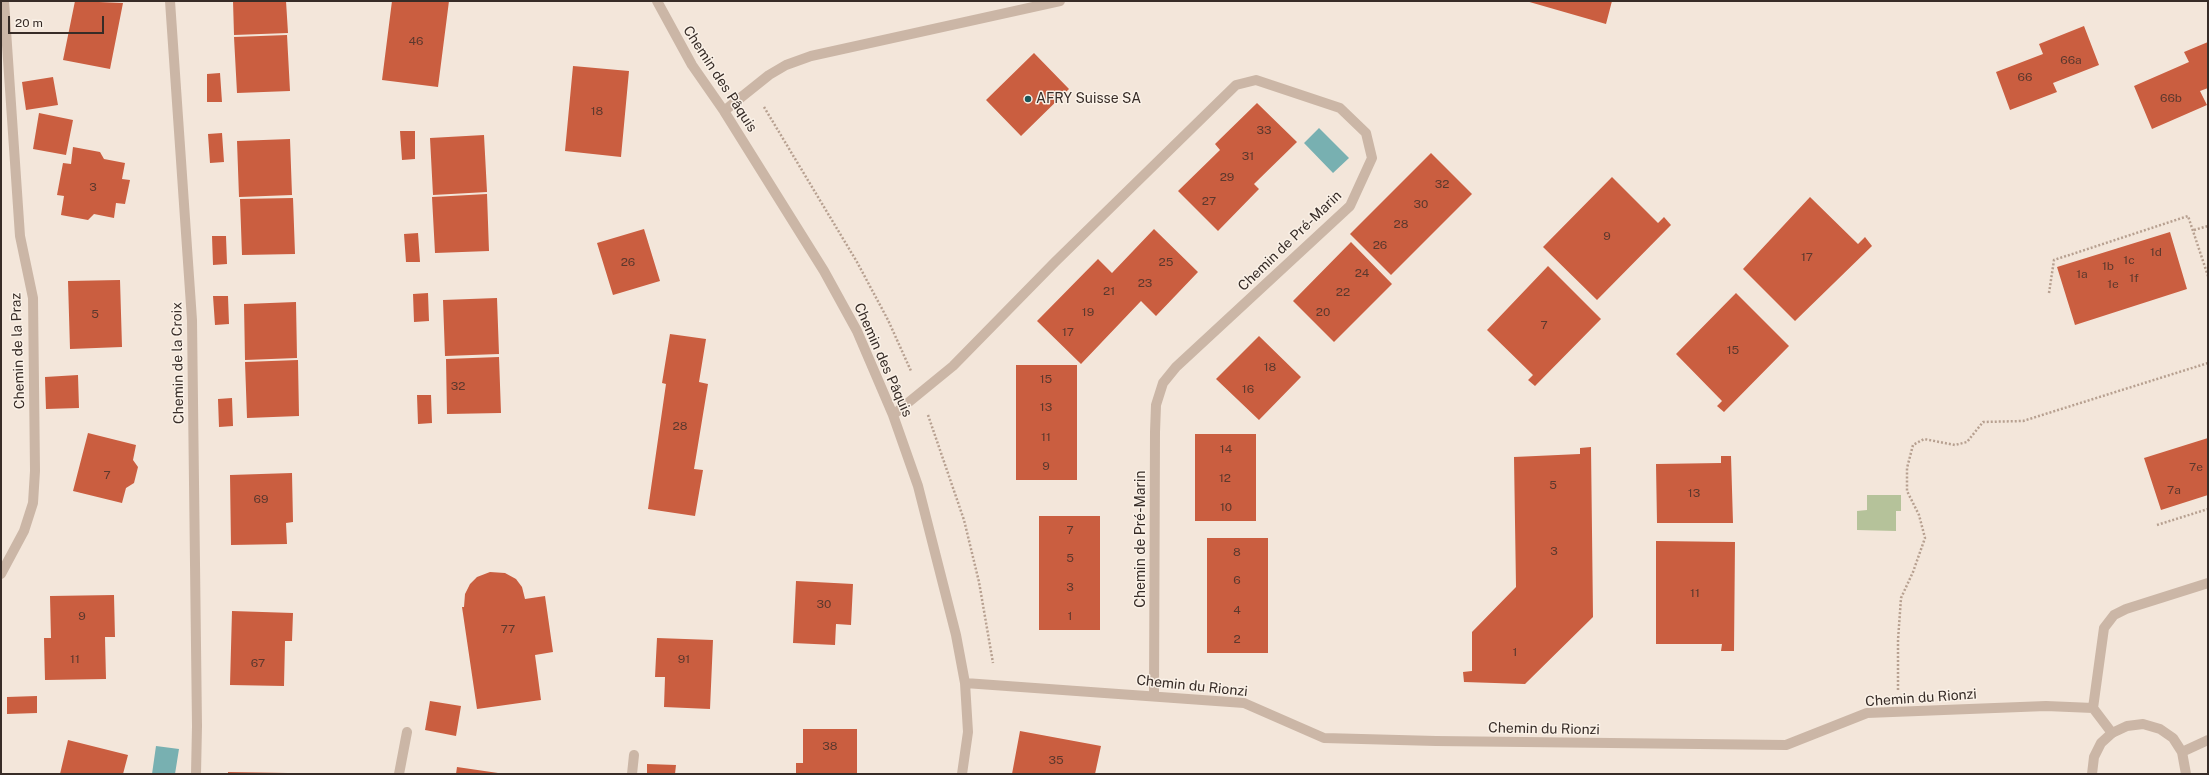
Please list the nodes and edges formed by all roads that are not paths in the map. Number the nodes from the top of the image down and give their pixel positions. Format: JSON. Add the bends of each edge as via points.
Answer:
{"nodes":[{"id":1,"x":4,"y":1,"type":"edge"},
{"id":2,"x":170,"y":1,"type":"edge"},
{"id":3,"x":657,"y":1,"type":"edge"},
{"id":4,"x":1060,"y":1,"type":"edge"},
{"id":5,"x":724,"y":111,"type":"junction"},
{"id":6,"x":893,"y":416,"type":"junction"},
{"id":7,"x":1,"y":574,"type":"edge"},
{"id":8,"x":2208,"y":582,"type":"edge"},
{"id":9,"x":965,"y":682,"type":"junction"},
{"id":10,"x":1154,"y":695,"type":"junction"},
{"id":11,"x":2093,"y":708,"type":"junction"},
{"id":12,"x":407,"y":732,"type":"dead end"},
{"id":13,"x":2112,"y":733,"type":"junction"},
{"id":14,"x":2208,"y":740,"type":"edge"},
{"id":15,"x":2182,"y":752,"type":"junction"},
{"id":16,"x":634,"y":755,"type":"dead end"},
{"id":17,"x":196,"y":774,"type":"edge"},
{"id":18,"x":399,"y":774,"type":"edge"},
{"id":19,"x":632,"y":774,"type":"edge"},
{"id":20,"x":962,"y":774,"type":"edge"},
{"id":21,"x":2092,"y":774,"type":"edge"},
{"id":22,"x":2186,"y":774,"type":"edge"}],
"edges":[{"from":1,"to":7,"type":"street","name":"Chemin de la Praz","via":[[20,236],[33,298],[35,470],[33,504],[24,531]]},
{"from":2,"to":17,"type":"street","name":"Chemin de la Croix","via":[[192,320]]},
{"from":3,"to":5,"type":"street","name":"Chemin des Pâquis","via":[[692,65]]},
{"from":4,"to":5,"type":"street","via":[[811,56],[786,65],[769,75]]},
{"from":5,"to":6,"type":"street","name":"Chemin des Pâquis","via":[[824,270],[857,331]]},
{"from":6,"to":9,"type":"street","name":"Chemin des Pâquis","via":[[918,486],[940,566]]},
{"from":6,"to":10,"type":"street","name":"Chemin de Pré-Marin","via":[[953,366],[1236,85],[1256,80],[1333,105],[1340,108],[1366,133],[1372,158],[1350,206],[1176,367],[1163,383],[1156,405],[1155,426]]},
{"from":8,"to":11,"type":"street","via":[[2114,615],[2104,628]]},
{"from":9,"to":10,"type":"street","name":"Chemin du Rionzi"},
{"from":9,"to":20,"type":"street","name":"Chemin des Pâquis","via":[[968,732]]},
{"from":10,"to":11,"type":"street","name":"Chemin du Rionzi","via":[[1244,703],[1324,738],[1436,741],[1786,745],[1867,713],[2046,706]]},
{"from":11,"to":13,"type":"street"},
{"from":12,"to":18,"type":"street"},
{"from":13,"to":15,"type":"street","via":[[2127,726],[2143,724],[2160,729],[2173,738]]},
{"from":13,"to":21,"type":"street","via":[[2101,743],[2094,757]]},
{"from":14,"to":15,"type":"street"},
{"from":15,"to":22,"type":"street"},
{"from":16,"to":19,"type":"street"}]}
